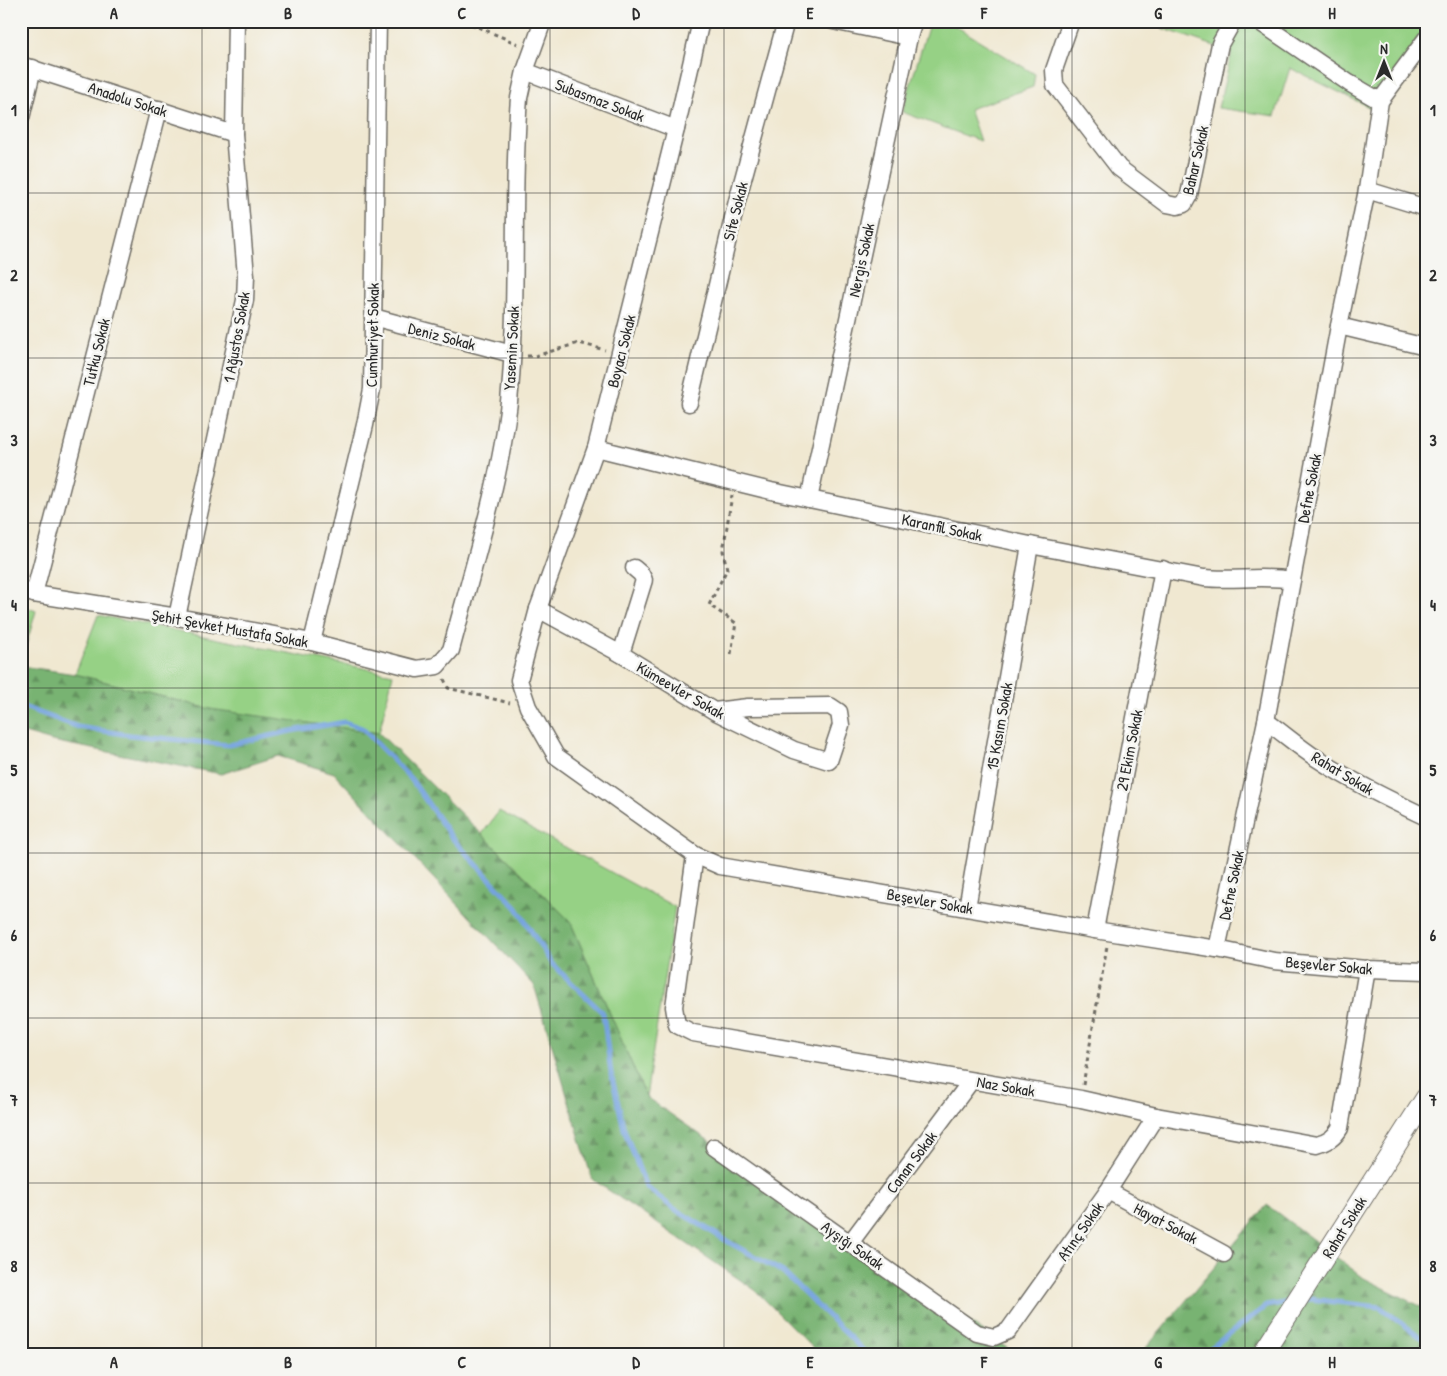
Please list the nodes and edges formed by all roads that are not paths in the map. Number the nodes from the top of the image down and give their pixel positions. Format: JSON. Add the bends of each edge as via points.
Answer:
{"nodes":[{"id":1,"x":236,"y":21,"type":"edge"},
{"id":2,"x":378,"y":21,"type":"edge"},
{"id":3,"x":543,"y":21,"type":"edge"},
{"id":4,"x":701,"y":21,"type":"edge"},
{"id":5,"x":786,"y":21,"type":"edge"},
{"id":6,"x":833,"y":21,"type":"edge"},
{"id":7,"x":914,"y":21,"type":"edge"},
{"id":8,"x":1071,"y":21,"type":"edge"},
{"id":9,"x":1233,"y":21,"type":"edge"},
{"id":10,"x":1258,"y":21,"type":"edge"},
{"id":11,"x":909,"y":37,"type":"junction"},
{"id":12,"x":1426,"y":39,"type":"edge"},
{"id":13,"x":27,"y":67,"type":"edge"},
{"id":14,"x":525,"y":72,"type":"junction"},
{"id":15,"x":1380,"y":101,"type":"junction"},
{"id":16,"x":158,"y":109,"type":"junction"},
{"id":17,"x":21,"y":118,"type":"edge"},
{"id":18,"x":676,"y":129,"type":"junction"},
{"id":19,"x":234,"y":134,"type":"junction"},
{"id":20,"x":1367,"y":190,"type":"junction"},
{"id":21,"x":1426,"y":208,"type":"edge"},
{"id":22,"x":373,"y":317,"type":"junction"},
{"id":23,"x":1339,"y":326,"type":"junction"},
{"id":24,"x":1426,"y":347,"type":"edge"},
{"id":25,"x":512,"y":354,"type":"junction"},
{"id":26,"x":689,"y":403,"type":"dead end"},
{"id":27,"x":596,"y":448,"type":"junction"},
{"id":28,"x":809,"y":499,"type":"junction"},
{"id":29,"x":1030,"y":545,"type":"junction"},
{"id":30,"x":634,"y":568,"type":"dead end"},
{"id":31,"x":1163,"y":570,"type":"junction"},
{"id":32,"x":1292,"y":580,"type":"junction"},
{"id":33,"x":27,"y":592,"type":"edge"},
{"id":34,"x":538,"y":608,"type":"junction"},
{"id":35,"x":177,"y":617,"type":"junction"},
{"id":36,"x":312,"y":642,"type":"junction"},
{"id":37,"x":620,"y":654,"type":"junction"},
{"id":38,"x":437,"y":666,"type":"joint"},
{"id":39,"x":519,"y":674,"type":"joint"},
{"id":40,"x":714,"y":711,"type":"junction"},
{"id":41,"x":1266,"y":721,"type":"junction"},
{"id":42,"x":1426,"y":817,"type":"edge"},
{"id":43,"x":695,"y":855,"type":"junction"},
{"id":44,"x":967,"y":908,"type":"junction"},
{"id":45,"x":1102,"y":931,"type":"junction"},
{"id":46,"x":1217,"y":950,"type":"junction"},
{"id":47,"x":1367,"y":969,"type":"junction"},
{"id":48,"x":1426,"y":971,"type":"edge"},
{"id":49,"x":971,"y":1080,"type":"junction"},
{"id":50,"x":1426,"y":1098,"type":"edge"},
{"id":51,"x":1156,"y":1116,"type":"junction"},
{"id":52,"x":714,"y":1147,"type":"dead end"},
{"id":53,"x":1108,"y":1191,"type":"junction"},
{"id":54,"x":850,"y":1243,"type":"junction"},
{"id":55,"x":1224,"y":1254,"type":"dead end"},
{"id":56,"x":994,"y":1337,"type":"joint"},
{"id":57,"x":1262,"y":1355,"type":"edge"}],
"edges":[{"from":1,"to":19,"type":"street","name":"1 Ağustos Sokak"},
{"from":2,"to":22,"type":"street","name":"Cumhuriyet Sokak"},
{"from":3,"to":14,"type":"street","name":"Yasemin Sokak"},
{"from":4,"to":18,"type":"street","name":"Boyacı Sokak"},
{"from":5,"to":26,"type":"street","name":"Site Sokak","via":[[737,201]]},
{"from":6,"to":11,"type":"street"},
{"from":7,"to":11,"type":"street","name":"Nergis Sokak"},
{"from":8,"to":9,"type":"street","name":"Bahar Sokak","via":[[1054,70],[1057,88],[1119,168],[1167,204],[1177,206],[1186,202],[1189,196],[1220,44]]},
{"from":10,"to":15,"type":"street","via":[[1349,84]]},
{"from":11,"to":28,"type":"street","name":"Nergis Sokak"},
{"from":12,"to":15,"type":"street","name":"Defne Sokak"},
{"from":13,"to":16,"type":"street","name":"Anadolu Sokak"},
{"from":13,"to":17,"type":"street"},
{"from":14,"to":18,"type":"street","name":"Subasmaz Sokak"},
{"from":14,"to":25,"type":"street","name":"Yasemin Sokak","via":[[518,113]]},
{"from":15,"to":20,"type":"street","name":"Defne Sokak"},
{"from":16,"to":19,"type":"street","name":"Anadolu Sokak"},
{"from":16,"to":33,"type":"street","name":"Tutku Sokak"},
{"from":18,"to":27,"type":"street","name":"Boyacı Sokak"},
{"from":19,"to":35,"type":"street","name":"1 Ağustos Sokak","via":[[246,276],[245,300]]},
{"from":20,"to":21,"type":"street"},
{"from":20,"to":23,"type":"street","name":"Defne Sokak"},
{"from":22,"to":25,"type":"street","name":"Deniz Sokak"},
{"from":22,"to":36,"type":"street","name":"Cumhuriyet Sokak","via":[[369,409]]},
{"from":23,"to":24,"type":"street"},
{"from":23,"to":32,"type":"street","name":"Defne Sokak"},
{"from":25,"to":38,"type":"street","name":"Yasemin Sokak","via":[[506,421],[489,503],[451,650]]},
{"from":27,"to":28,"type":"street","name":"Karanfil Sokak"},
{"from":27,"to":34,"type":"street","name":"Boyacı Sokak"},
{"from":28,"to":29,"type":"street","name":"Karanfil Sokak"},
{"from":29,"to":31,"type":"street","name":"Karanfil Sokak"},
{"from":29,"to":44,"type":"street","name":"15 Kasım Sokak"},
{"from":30,"to":37,"type":"street","via":[[644,580]]},
{"from":31,"to":32,"type":"street","name":"Karanfil Sokak","via":[[1215,579],[1270,577]]},
{"from":31,"to":45,"type":"street","name":"29 Ekim Sokak"},
{"from":32,"to":41,"type":"street","name":"Defne Sokak"},
{"from":33,"to":35,"type":"street","name":"Şehit Şevket Mustafa Sokak"},
{"from":34,"to":37,"type":"street","name":"Kümeevler Sokak"},
{"from":34,"to":39,"type":"street","name":"Boyacı Sokak"},
{"from":35,"to":36,"type":"street","name":"Şehit Şevket Mustafa Sokak"},
{"from":36,"to":38,"type":"street","name":"Şehit Şevket Mustafa Sokak","via":[[417,669]]},
{"from":37,"to":40,"type":"street","name":"Kümeevler Sokak"},
{"from":39,"to":43,"type":"street","name":"Beşevler Sokak","via":[[528,707],[561,762]]},
{"from":40,"to":40,"type":"street","name":"Kümeevler Sokak","via":[[748,707],[830,706],[839,712],[841,725],[828,761],[794,750]]},
{"from":41,"to":42,"type":"street","name":"Rahat Sokak","via":[[1334,770]]},
{"from":41,"to":46,"type":"street","name":"Defne Sokak"},
{"from":43,"to":44,"type":"street","name":"Beşevler Sokak","via":[[720,866]]},
{"from":43,"to":49,"type":"street","name":"Naz Sokak","via":[[674,1007],[676,1025],[693,1033]]},
{"from":44,"to":45,"type":"street","name":"Beşevler Sokak"},
{"from":45,"to":46,"type":"street","name":"Beşevler Sokak"},
{"from":46,"to":47,"type":"street","name":"Beşevler Sokak","via":[[1274,961]]},
{"from":47,"to":48,"type":"street","name":"Beşevler Sokak"},
{"from":47,"to":51,"type":"street","name":"Naz Sokak","via":[[1342,1120],[1335,1136],[1327,1142],[1317,1145]]},
{"from":49,"to":51,"type":"street","name":"Naz Sokak"},
{"from":49,"to":54,"type":"street","name":"Canan Sokak"},
{"from":50,"to":57,"type":"street","name":"Rahat Sokak"},
{"from":51,"to":53,"type":"street","name":"Atınç Sokak"},
{"from":52,"to":54,"type":"street","name":"Ayşığı Sokak"},
{"from":53,"to":55,"type":"street","name":"Hayat Sokak"},
{"from":53,"to":56,"type":"street","name":"Atınç Sokak","via":[[1008,1331]]},
{"from":54,"to":56,"type":"street","name":"Ayşığı Sokak","via":[[977,1333]]}]}
